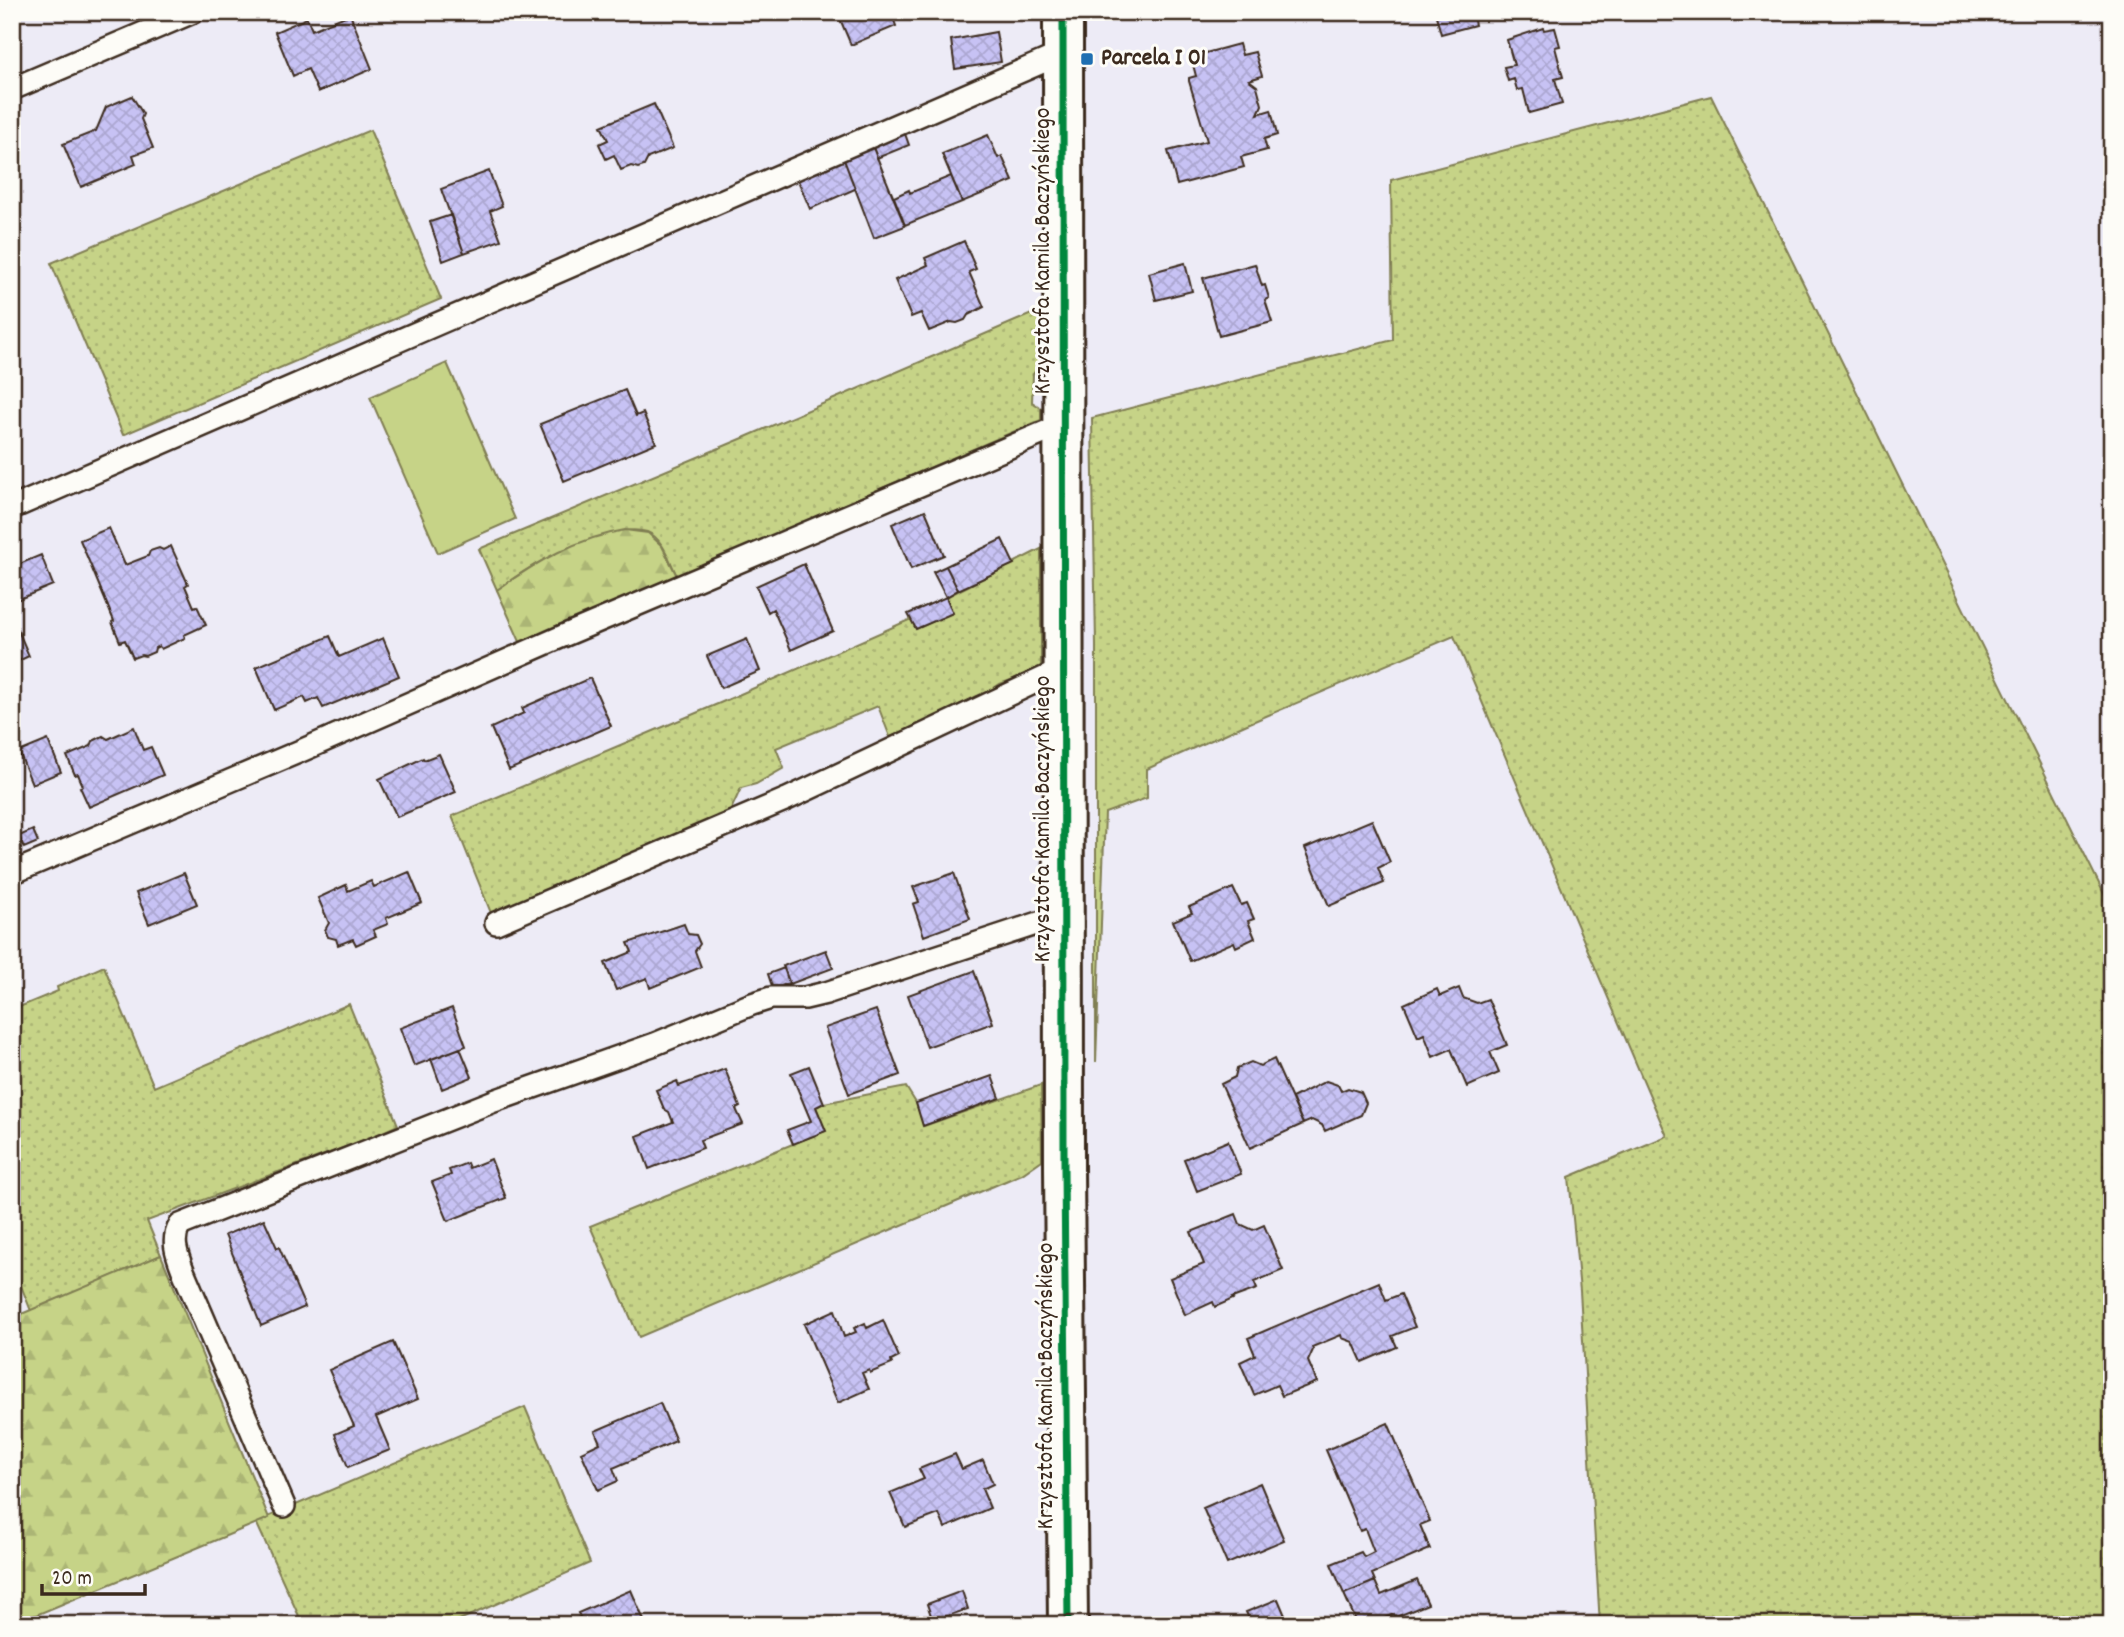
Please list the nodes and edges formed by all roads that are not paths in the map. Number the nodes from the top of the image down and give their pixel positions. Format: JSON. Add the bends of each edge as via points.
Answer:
{"nodes":[{"id":1,"x":193,"y":12,"type":"edge"},
{"id":2,"x":1063,"y":12,"type":"edge"},
{"id":3,"x":1063,"y":53,"type":"junction"},
{"id":4,"x":12,"y":89,"type":"edge"},
{"id":5,"x":1062,"y":425,"type":"junction"},
{"id":6,"x":12,"y":508,"type":"edge"},
{"id":7,"x":1063,"y":669,"type":"junction"},
{"id":8,"x":12,"y":873,"type":"edge"},
{"id":9,"x":1063,"y":915,"type":"junction"},
{"id":10,"x":496,"y":923,"type":"dead end"},
{"id":11,"x":284,"y":1506,"type":"dead end"},
{"id":12,"x":1068,"y":1625,"type":"edge"}],
"edges":[{"from":1,"to":4,"type":"lane"},
{"from":2,"to":3,"type":"street","name":"Krzysztofa Kamila Baczyńskiego"},
{"from":3,"to":5,"type":"street","name":"Krzysztofa Kamila Baczyńskiego"},
{"from":3,"to":6,"type":"lane"},
{"from":5,"to":7,"type":"street","name":"Krzysztofa Kamila Baczyńskiego"},
{"from":5,"to":8,"type":"lane"},
{"from":7,"to":9,"type":"street","name":"Krzysztofa Kamila Baczyńskiego"},
{"from":7,"to":10,"type":"lane","via":[[787,799]]},
{"from":9,"to":11,"type":"lane","via":[[826,993],[752,1004],[180,1225],[174,1234],[176,1251]]},
{"from":9,"to":12,"type":"street","name":"Krzysztofa Kamila Baczyńskiego"}]}
